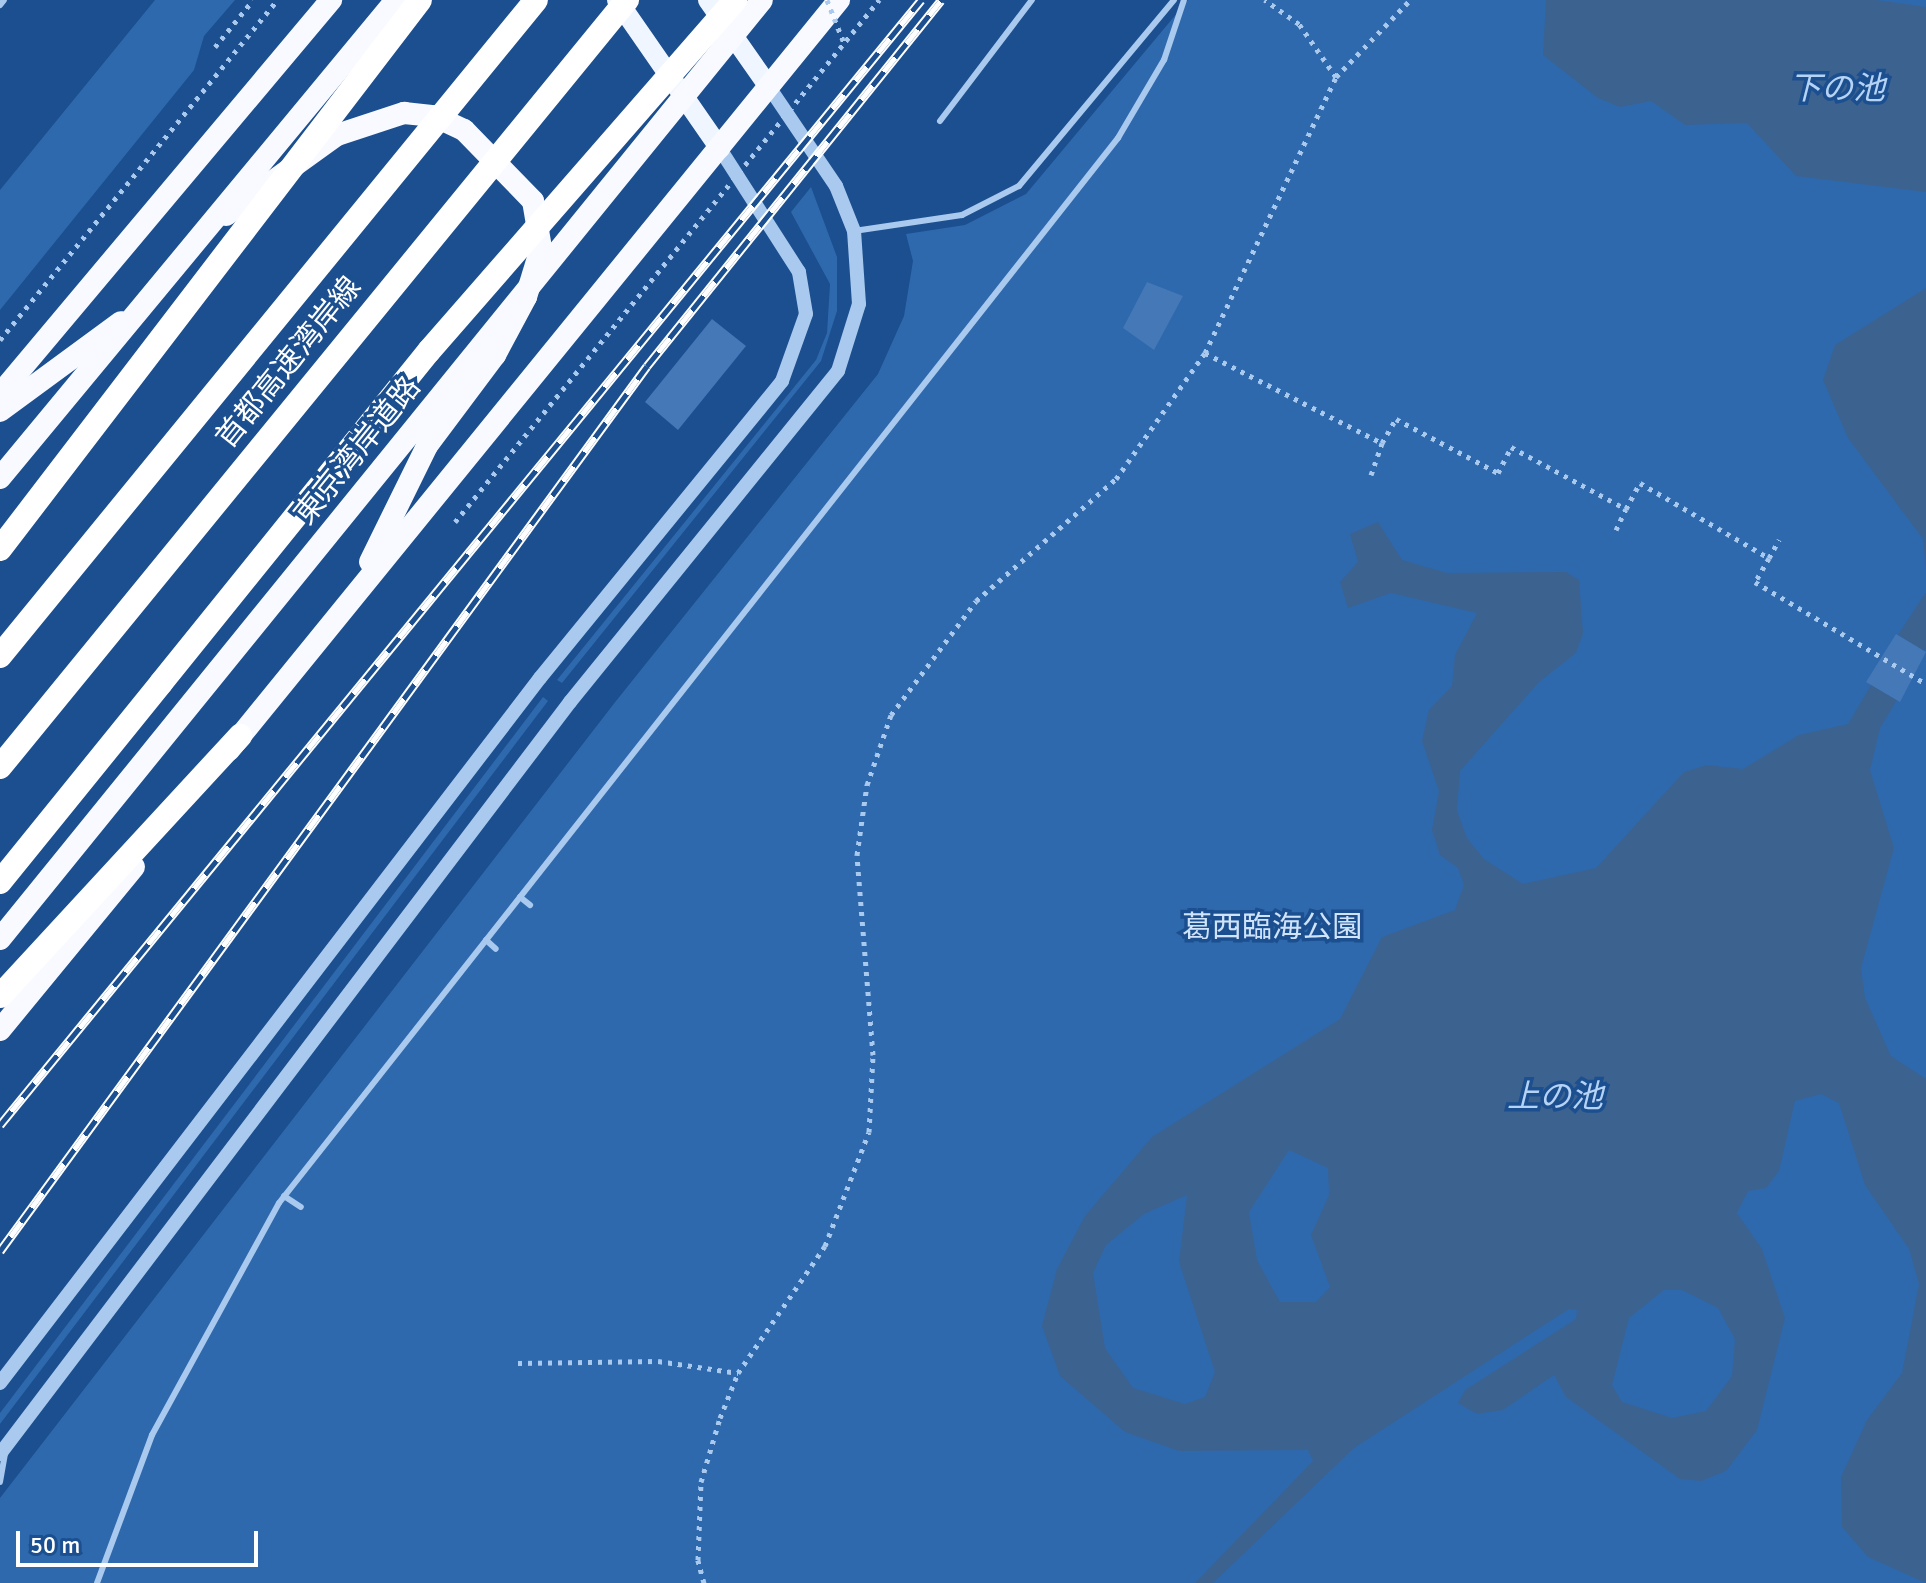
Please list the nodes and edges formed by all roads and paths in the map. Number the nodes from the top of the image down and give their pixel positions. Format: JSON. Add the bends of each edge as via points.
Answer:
{"nodes":[{"id":1,"x":4,"y":0,"type":"edge"},
{"id":2,"x":253,"y":0,"type":"edge"},
{"id":3,"x":277,"y":0,"type":"edge"},
{"id":4,"x":331,"y":0,"type":"edge"},
{"id":5,"x":396,"y":0,"type":"edge"},
{"id":6,"x":420,"y":0,"type":"edge"},
{"id":7,"x":536,"y":0,"type":"edge"},
{"id":8,"x":617,"y":0,"type":"edge"},
{"id":9,"x":627,"y":0,"type":"edge"},
{"id":10,"x":708,"y":0,"type":"edge"},
{"id":11,"x":735,"y":0,"type":"edge"},
{"id":12,"x":762,"y":0,"type":"edge"},
{"id":13,"x":827,"y":0,"type":"edge"},
{"id":14,"x":839,"y":0,"type":"edge"},
{"id":15,"x":879,"y":0,"type":"edge"},
{"id":16,"x":1032,"y":0,"type":"edge"},
{"id":17,"x":1174,"y":0,"type":"edge"},
{"id":18,"x":1184,"y":0,"type":"edge"},
{"id":19,"x":1265,"y":0,"type":"edge"},
{"id":20,"x":1410,"y":0,"type":"edge"},
{"id":21,"x":0,"y":5,"type":"edge"},
{"id":22,"x":844,"y":43,"type":"junction"},
{"id":23,"x":215,"y":47,"type":"dead end"},
{"id":24,"x":1336,"y":77,"type":"junction"},
{"id":25,"x":769,"y":87,"type":"junction"},
{"id":26,"x":940,"y":121,"type":"dead end"},
{"id":27,"x":720,"y":149,"type":"junction"},
{"id":28,"x":854,"y":231,"type":"junction"},
{"id":29,"x":0,"y":340,"type":"edge"},
{"id":30,"x":1205,"y":353,"type":"junction"},
{"id":31,"x":0,"y":394,"type":"edge"},
{"id":32,"x":0,"y":411,"type":"edge"},
{"id":33,"x":1382,"y":443,"type":"junction"},
{"id":34,"x":1371,"y":475,"type":"dead end"},
{"id":35,"x":0,"y":478,"type":"edge"},
{"id":36,"x":1626,"y":509,"type":"junction"},
{"id":37,"x":455,"y":522,"type":"dead end"},
{"id":38,"x":1616,"y":530,"type":"dead end"},
{"id":39,"x":1779,"y":540,"type":"dead end"},
{"id":40,"x":0,"y":549,"type":"edge"},
{"id":41,"x":1769,"y":558,"type":"junction"},
{"id":42,"x":358,"y":590,"type":"junction"},
{"id":43,"x":0,"y":656,"type":"edge"},
{"id":44,"x":1926,"y":684,"type":"edge"},
{"id":45,"x":240,"y":736,"type":"junction"},
{"id":46,"x":0,"y":767,"type":"edge"},
{"id":47,"x":0,"y":882,"type":"edge"},
{"id":48,"x":520,"y":897,"type":"junction"},
{"id":49,"x":530,"y":905,"type":"dead end"},
{"id":50,"x":0,"y":939,"type":"edge"},
{"id":51,"x":486,"y":940,"type":"junction"},
{"id":52,"x":496,"y":949,"type":"dead end"},
{"id":53,"x":0,"y":996,"type":"edge"},
{"id":54,"x":0,"y":1030,"type":"edge"},
{"id":55,"x":284,"y":1196,"type":"junction"},
{"id":56,"x":301,"y":1207,"type":"dead end"},
{"id":57,"x":518,"y":1363,"type":"dead end"},
{"id":58,"x":738,"y":1373,"type":"junction"},
{"id":59,"x":0,"y":1383,"type":"edge"},
{"id":60,"x":3,"y":1450,"type":"edge"},
{"id":61,"x":0,"y":1482,"type":"edge"},
{"id":62,"x":97,"y":1583,"type":"edge"},
{"id":63,"x":704,"y":1583,"type":"edge"}],
"edges":[{"from":1,"to":21,"type":"lane"},
{"from":2,"to":23,"type":"path"},
{"from":3,"to":29,"type":"path"},
{"from":4,"to":31,"type":"highway"},
{"from":5,"to":35,"type":"highway","bridge":true},
{"from":6,"to":40,"type":"highway","bridge":true},
{"from":7,"to":43,"type":"highway","name":"首都高速湾岸線","bridge":true},
{"from":8,"to":27,"type":"main road"},
{"from":9,"to":46,"type":"highway","name":"首都高速湾岸線","bridge":true},
{"from":10,"to":25,"type":"main road"},
{"from":11,"to":47,"type":"highway","bridge":true,"via":[[429,351]]},
{"from":12,"to":50,"type":"highway","name":"東京湾岸道路","bridge":true},
{"from":13,"to":22,"type":"path","bridge":true},
{"from":14,"to":25,"type":"highway"},
{"from":15,"to":22,"type":"path","bridge":true},
{"from":16,"to":26,"type":"lane"},
{"from":17,"to":28,"type":"lane","via":[[1019,186],[962,215]]},
{"from":18,"to":48,"type":"lane","via":[[1164,60],[1118,138]]},
{"from":19,"to":24,"type":"path","via":[[1299,24]]},
{"from":20,"to":24,"type":"path"},
{"from":22,"to":37,"type":"path","bridge":true},
{"from":24,"to":30,"type":"path"},
{"from":25,"to":27,"type":"highway"},
{"from":25,"to":28,"type":"street","via":[[836,186]]},
{"from":27,"to":42,"type":"highway"},
{"from":27,"to":59,"type":"street","via":[[799,272],[806,314],[782,381],[540,678]]},
{"from":28,"to":60,"type":"street","via":[[859,304],[838,371],[570,702]]},
{"from":30,"to":33,"type":"path"},
{"from":30,"to":58,"type":"path","via":[[1116,479],[976,601],[891,715],[867,785],[857,855],[873,1055],[869,1132],[825,1246]]},
{"from":32,"to":42,"type":"highway","via":[[116,327],[236,206],[337,135],[404,113],[454,125],[508,169],[533,201],[541,248],[526,297],[495,355],[427,446]]},
{"from":33,"to":34,"type":"path"},
{"from":33,"to":36,"type":"path","via":[[1396,419],[1498,473],[1511,447]]},
{"from":36,"to":38,"type":"path"},
{"from":36,"to":41,"type":"path","via":[[1640,483]]},
{"from":39,"to":41,"type":"path"},
{"from":41,"to":44,"type":"path","via":[[1755,582]]},
{"from":42,"to":45,"type":"highway"},
{"from":45,"to":53,"type":"highway"},
{"from":45,"to":54,"type":"highway"},
{"from":48,"to":49,"type":"lane"},
{"from":48,"to":51,"type":"lane"},
{"from":51,"to":52,"type":"lane"},
{"from":51,"to":55,"type":"lane"},
{"from":55,"to":56,"type":"lane"},
{"from":55,"to":62,"type":"lane","via":[[152,1435]]},
{"from":57,"to":58,"type":"path","via":[[658,1361]]},
{"from":58,"to":63,"type":"path","via":[[701,1482],[698,1560]]},
{"from":60,"to":61,"type":"lane"}]}
